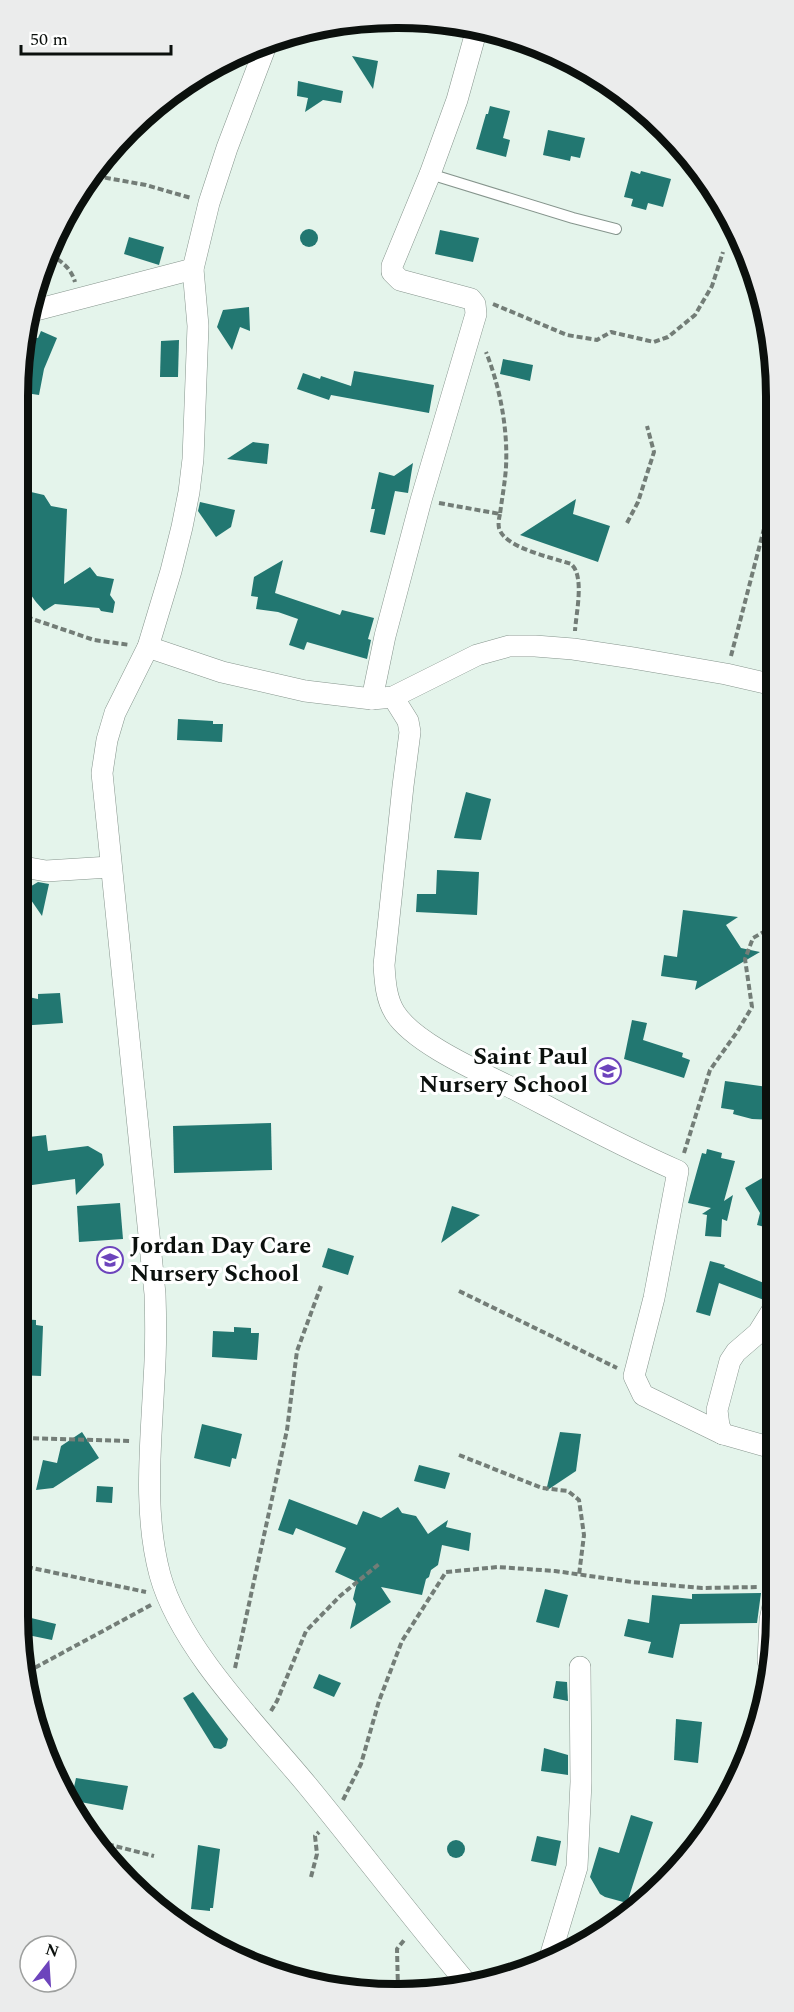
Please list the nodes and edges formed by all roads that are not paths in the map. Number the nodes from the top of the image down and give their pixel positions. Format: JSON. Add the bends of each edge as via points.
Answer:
{"nodes":[{"id":1,"x":475,"y":37,"type":"edge"},
{"id":2,"x":263,"y":54,"type":"edge"},
{"id":3,"x":430,"y":174,"type":"junction"},
{"id":4,"x":616,"y":229,"type":"dead end"},
{"id":5,"x":193,"y":269,"type":"junction"},
{"id":6,"x":39,"y":309,"type":"edge"},
{"id":7,"x":148,"y":647,"type":"junction"},
{"id":8,"x":766,"y":683,"type":"edge"},
{"id":9,"x":383,"y":698,"type":"junction"},
{"id":10,"x":110,"y":867,"type":"junction"},
{"id":11,"x":28,"y":868,"type":"edge"},
{"id":12,"x":766,"y":1320,"type":"edge"},
{"id":13,"x":723,"y":1434,"type":"junction"},
{"id":14,"x":766,"y":1446,"type":"edge"},
{"id":15,"x":580,"y":1667,"type":"dead end"},
{"id":16,"x":553,"y":1948,"type":"edge"},
{"id":17,"x":462,"y":1977,"type":"edge"}],
"edges":[{"from":1,"to":3,"type":"street","via":[[458,100]]},
{"from":2,"to":5,"type":"street","via":[[209,202]]},
{"from":3,"to":4,"type":"lane"},
{"from":3,"to":9,"type":"street","via":[[392,272],[400,280],[468,297],[475,304],[474,320],[385,636]]},
{"from":5,"to":6,"type":"street"},
{"from":5,"to":7,"type":"street","via":[[198,326],[190,481],[171,571]]},
{"from":7,"to":9,"type":"street","via":[[232,675],[305,691]]},
{"from":7,"to":10,"type":"street","via":[[124,692],[107,740],[102,773]]},
{"from":8,"to":9,"type":"street","via":[[573,649],[509,646],[477,655]]},
{"from":9,"to":13,"type":"street","via":[[408,721],[410,732],[384,965],[386,989],[395,1013],[434,1047],[594,1132],[678,1171],[654,1298],[634,1376],[643,1395]]},
{"from":10,"to":11,"type":"street","via":[[46,871]]},
{"from":10,"to":17,"type":"street","via":[[155,1294],[150,1484],[159,1572],[167,1597],[224,1686]]},
{"from":12,"to":13,"type":"street","via":[[730,1361],[717,1410]]},
{"from":13,"to":14,"type":"street"},
{"from":15,"to":16,"type":"street","via":[[577,1867]]}]}
